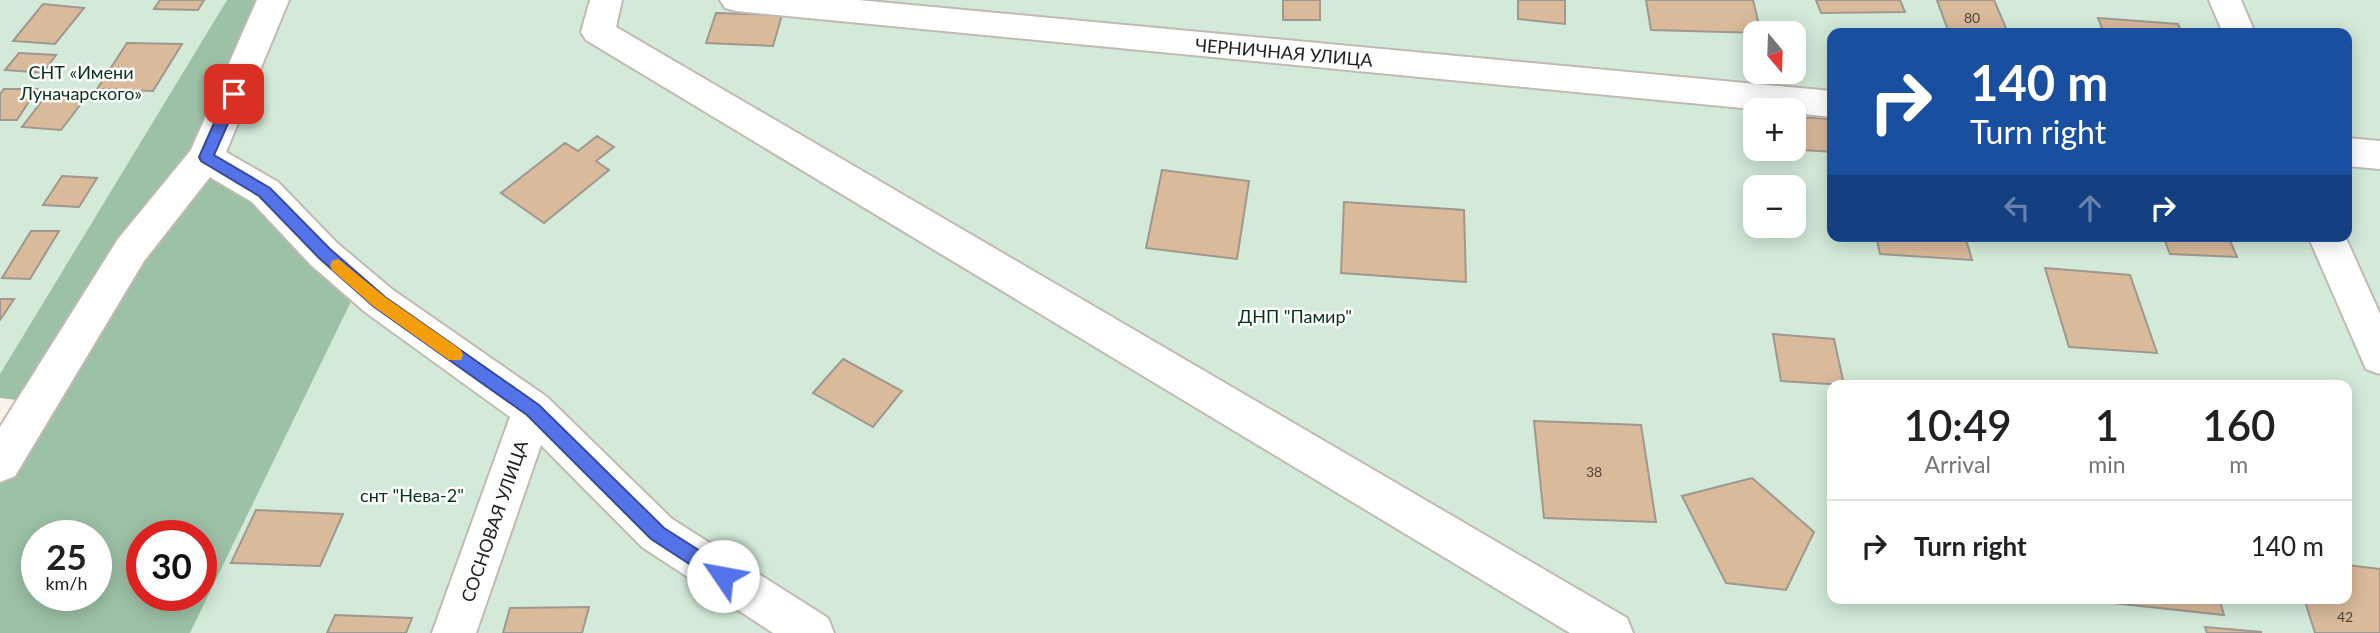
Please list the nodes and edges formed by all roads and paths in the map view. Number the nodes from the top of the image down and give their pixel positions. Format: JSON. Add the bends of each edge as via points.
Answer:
{"nodes":[{"id":1,"x":273,"y":0,"type":"edge"},
{"id":2,"x":606,"y":0,"type":"edge"},
{"id":3,"x":736,"y":0,"type":"edge"},
{"id":4,"x":2225,"y":0,"type":"edge"},
{"id":5,"x":2237,"y":28,"type":"edge"},
{"id":6,"x":1827,"y":104,"type":"edge"},
{"id":7,"x":2352,"y":152,"type":"edge"},
{"id":8,"x":2380,"y":155,"type":"edge"},
{"id":9,"x":206,"y":157,"type":"junction"},
{"id":10,"x":2329,"y":242,"type":"edge"},
{"id":11,"x":2380,"y":357,"type":"edge"},
{"id":12,"x":533,"y":410,"type":"junction"},
{"id":13,"x":0,"y":463,"type":"edge"},
{"id":14,"x":454,"y":633,"type":"edge"},
{"id":15,"x":812,"y":633,"type":"edge"},
{"id":16,"x":1611,"y":633,"type":"edge"}],
"edges":[{"from":1,"to":9,"type":"street"},
{"from":2,"to":16,"type":"street","via":[[598,32]]},
{"from":3,"to":6,"type":"street","name":"ЧЕРНИЧНАЯ УЛИЦА"},
{"from":4,"to":5,"type":"street"},
{"from":7,"to":8,"type":"street"},
{"from":9,"to":12,"type":"street","via":[[265,192],[324,254],[379,301]]},
{"from":9,"to":13,"type":"street","via":[[131,250]]},
{"from":10,"to":11,"type":"street"},
{"from":12,"to":14,"type":"street","name":"СОСНОВАЯ УЛИЦА"},
{"from":12,"to":15,"type":"street","via":[[657,533]]}]}
